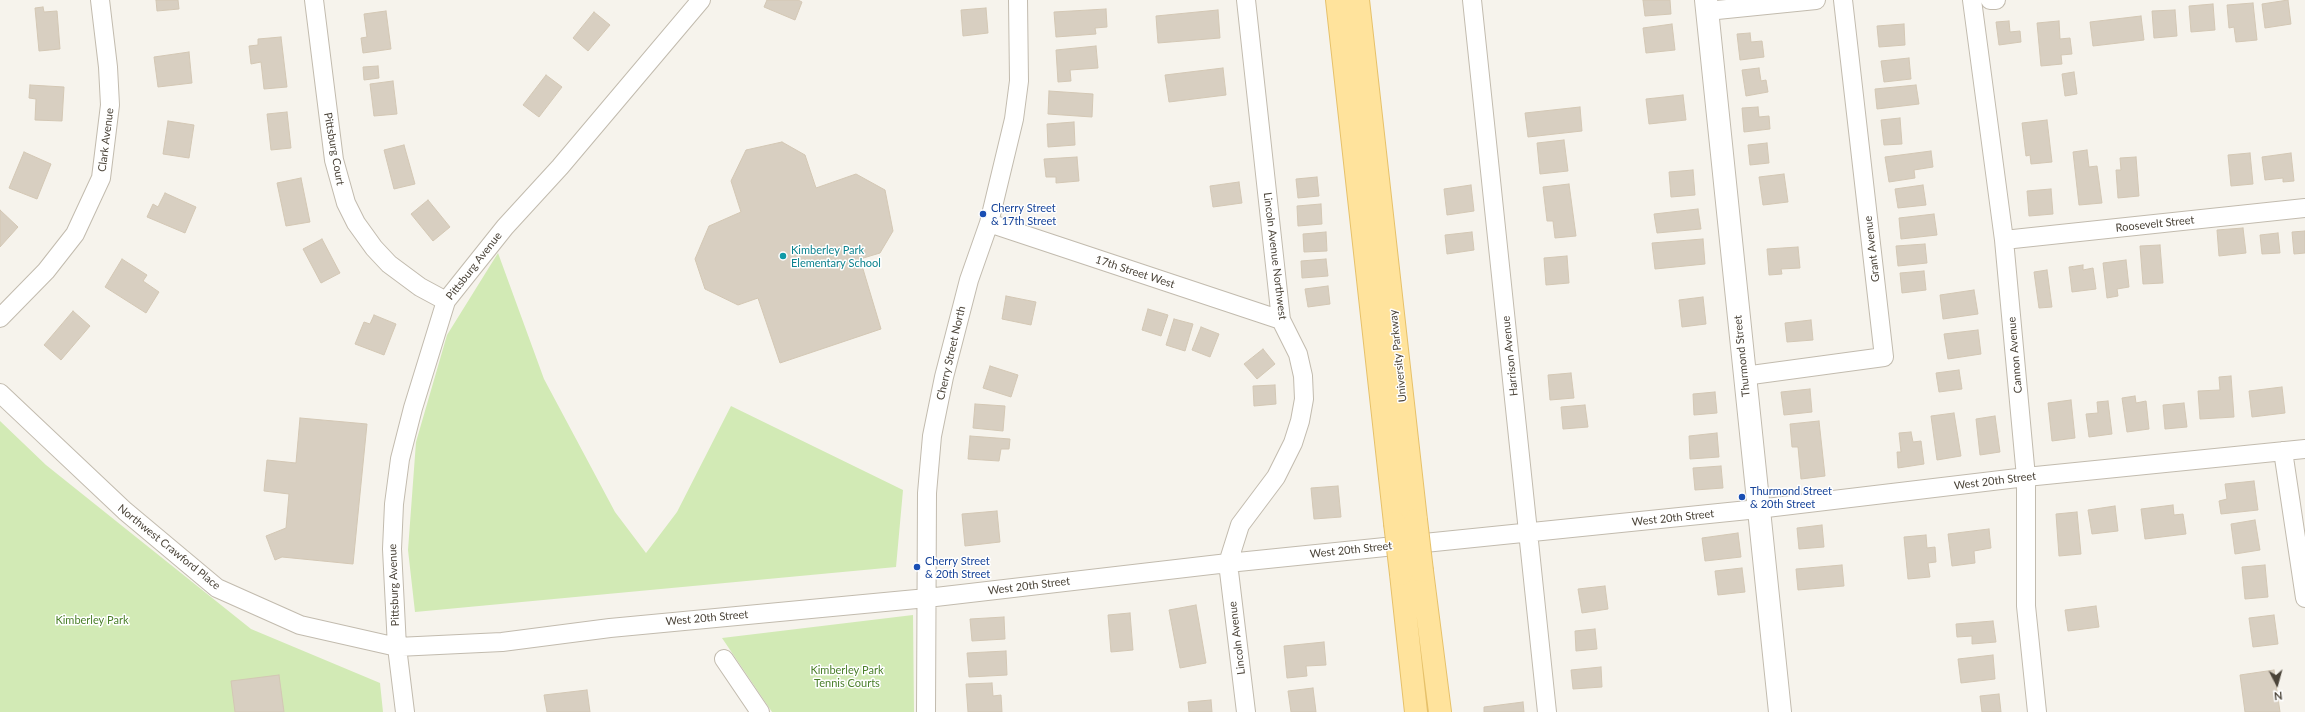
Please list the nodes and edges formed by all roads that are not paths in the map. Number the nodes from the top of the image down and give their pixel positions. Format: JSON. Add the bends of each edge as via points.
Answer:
{"nodes":[{"id":1,"x":100,"y":0,"type":"edge"},
{"id":2,"x":314,"y":0,"type":"edge"},
{"id":3,"x":701,"y":0,"type":"edge"},
{"id":4,"x":1018,"y":0,"type":"edge"},
{"id":5,"x":1246,"y":0,"type":"edge"},
{"id":6,"x":1337,"y":0,"type":"edge"},
{"id":7,"x":1358,"y":0,"type":"edge"},
{"id":8,"x":1472,"y":0,"type":"edge"},
{"id":9,"x":1816,"y":0,"type":"edge"},
{"id":10,"x":1843,"y":0,"type":"edge"},
{"id":11,"x":1972,"y":0,"type":"edge"},
{"id":12,"x":1990,"y":0,"type":"edge"},
{"id":13,"x":1996,"y":0,"type":"edge"},
{"id":14,"x":1707,"y":6,"type":"edge"},
{"id":15,"x":2305,"y":208,"type":"edge"},
{"id":16,"x":989,"y":223,"type":"junction"},
{"id":17,"x":2004,"y":240,"type":"junction"},
{"id":18,"x":446,"y":301,"type":"junction"},
{"id":19,"x":0,"y":318,"type":"edge"},
{"id":20,"x":1281,"y":320,"type":"junction"},
{"id":21,"x":1744,"y":376,"type":"junction"},
{"id":22,"x":0,"y":393,"type":"edge"},
{"id":23,"x":2305,"y":449,"type":"edge"},
{"id":24,"x":2283,"y":451,"type":"junction"},
{"id":25,"x":2026,"y":477,"type":"junction"},
{"id":26,"x":1758,"y":509,"type":"junction"},
{"id":27,"x":1406,"y":522,"type":"junction"},
{"id":28,"x":1528,"y":532,"type":"junction"},
{"id":29,"x":1228,"y":563,"type":"junction"},
{"id":30,"x":927,"y":598,"type":"junction"},
{"id":31,"x":2305,"y":598,"type":"edge"},
{"id":32,"x":397,"y":647,"type":"junction"},
{"id":33,"x":724,"y":659,"type":"dead end"},
{"id":34,"x":405,"y":712,"type":"edge"},
{"id":35,"x":760,"y":712,"type":"edge"},
{"id":36,"x":926,"y":712,"type":"edge"},
{"id":37,"x":1246,"y":712,"type":"edge"},
{"id":38,"x":1416,"y":712,"type":"edge"},
{"id":39,"x":1440,"y":712,"type":"edge"},
{"id":40,"x":1547,"y":712,"type":"edge"},
{"id":41,"x":1780,"y":712,"type":"edge"},
{"id":42,"x":2037,"y":712,"type":"edge"}],
"edges":[{"from":1,"to":19,"type":"street","name":"Clark Avenue","via":[[110,105],[101,178],[75,234],[46,271]]},
{"from":2,"to":18,"type":"street","name":"Pittsburg Court","via":[[334,160],[346,203],[356,223],[389,264]]},
{"from":3,"to":18,"type":"street","name":"Pittsburg Avenue","via":[[560,167],[505,227]]},
{"from":4,"to":16,"type":"street","name":"Cherry Street North","via":[[1019,81],[1014,119]]},
{"from":5,"to":20,"type":"street","name":"Lincoln Avenue Northwest"},
{"from":6,"to":27,"type":"main road","name":"University Parkway"},
{"from":7,"to":27,"type":"main road","name":"University Parkway"},
{"from":8,"to":28,"type":"street","name":"Harrison Avenue"},
{"from":9,"to":14,"type":"street"},
{"from":10,"to":21,"type":"street","name":"Grant Avenue","via":[[1884,357]]},
{"from":11,"to":17,"type":"street","name":"Cannon Avenue"},
{"from":12,"to":13,"type":"street"},
{"from":14,"to":21,"type":"street","name":"Thurmond Street"},
{"from":15,"to":17,"type":"street","name":"Roosevelt Street"},
{"from":16,"to":20,"type":"street","name":"17th Street West"},
{"from":16,"to":30,"type":"street","name":"Cherry Street North","via":[[968,280],[932,436],[927,493]]},
{"from":17,"to":25,"type":"street","name":"Cannon Avenue"},
{"from":18,"to":32,"type":"street","name":"Pittsburg Avenue","via":[[413,408],[399,466],[392,549]]},
{"from":20,"to":29,"type":"street","name":"Lincoln Avenue Northwest","via":[[1298,354],[1303,376],[1304,399],[1300,421],[1293,443],[1276,477],[1240,525]]},
{"from":21,"to":26,"type":"street","name":"Thurmond Street"},
{"from":22,"to":32,"type":"street","name":"Northwest Crawford Place","via":[[125,511],[217,588],[300,625]]},
{"from":23,"to":24,"type":"street","name":"West 20th Street"},
{"from":24,"to":25,"type":"street","name":"West 20th Street"},
{"from":24,"to":31,"type":"street"},
{"from":25,"to":26,"type":"street","name":"West 20th Street"},
{"from":25,"to":42,"type":"street","name":"Cannon Avenue","via":[[2026,606]]},
{"from":26,"to":28,"type":"street","name":"West 20th Street"},
{"from":26,"to":41,"type":"street","name":"Thurmond Street"},
{"from":27,"to":38,"type":"main road","name":"University Parkway","bridge":true,"via":[[1401,574]]},
{"from":27,"to":39,"type":"main road","name":"University Parkway","bridge":true,"via":[[1422,571]]},
{"from":28,"to":29,"type":"street","name":"West 20th Street"},
{"from":28,"to":40,"type":"street","name":"Harrison Avenue"},
{"from":29,"to":30,"type":"street","name":"West 20th Street"},
{"from":29,"to":37,"type":"street","name":"Lincoln Avenue"},
{"from":30,"to":32,"type":"street","name":"West 20th Street","via":[[610,628],[502,642]]},
{"from":30,"to":36,"type":"street","name":"Cherry Street North"},
{"from":32,"to":34,"type":"street","name":"Pittsburg Avenue"},
{"from":33,"to":35,"type":"street"}]}
